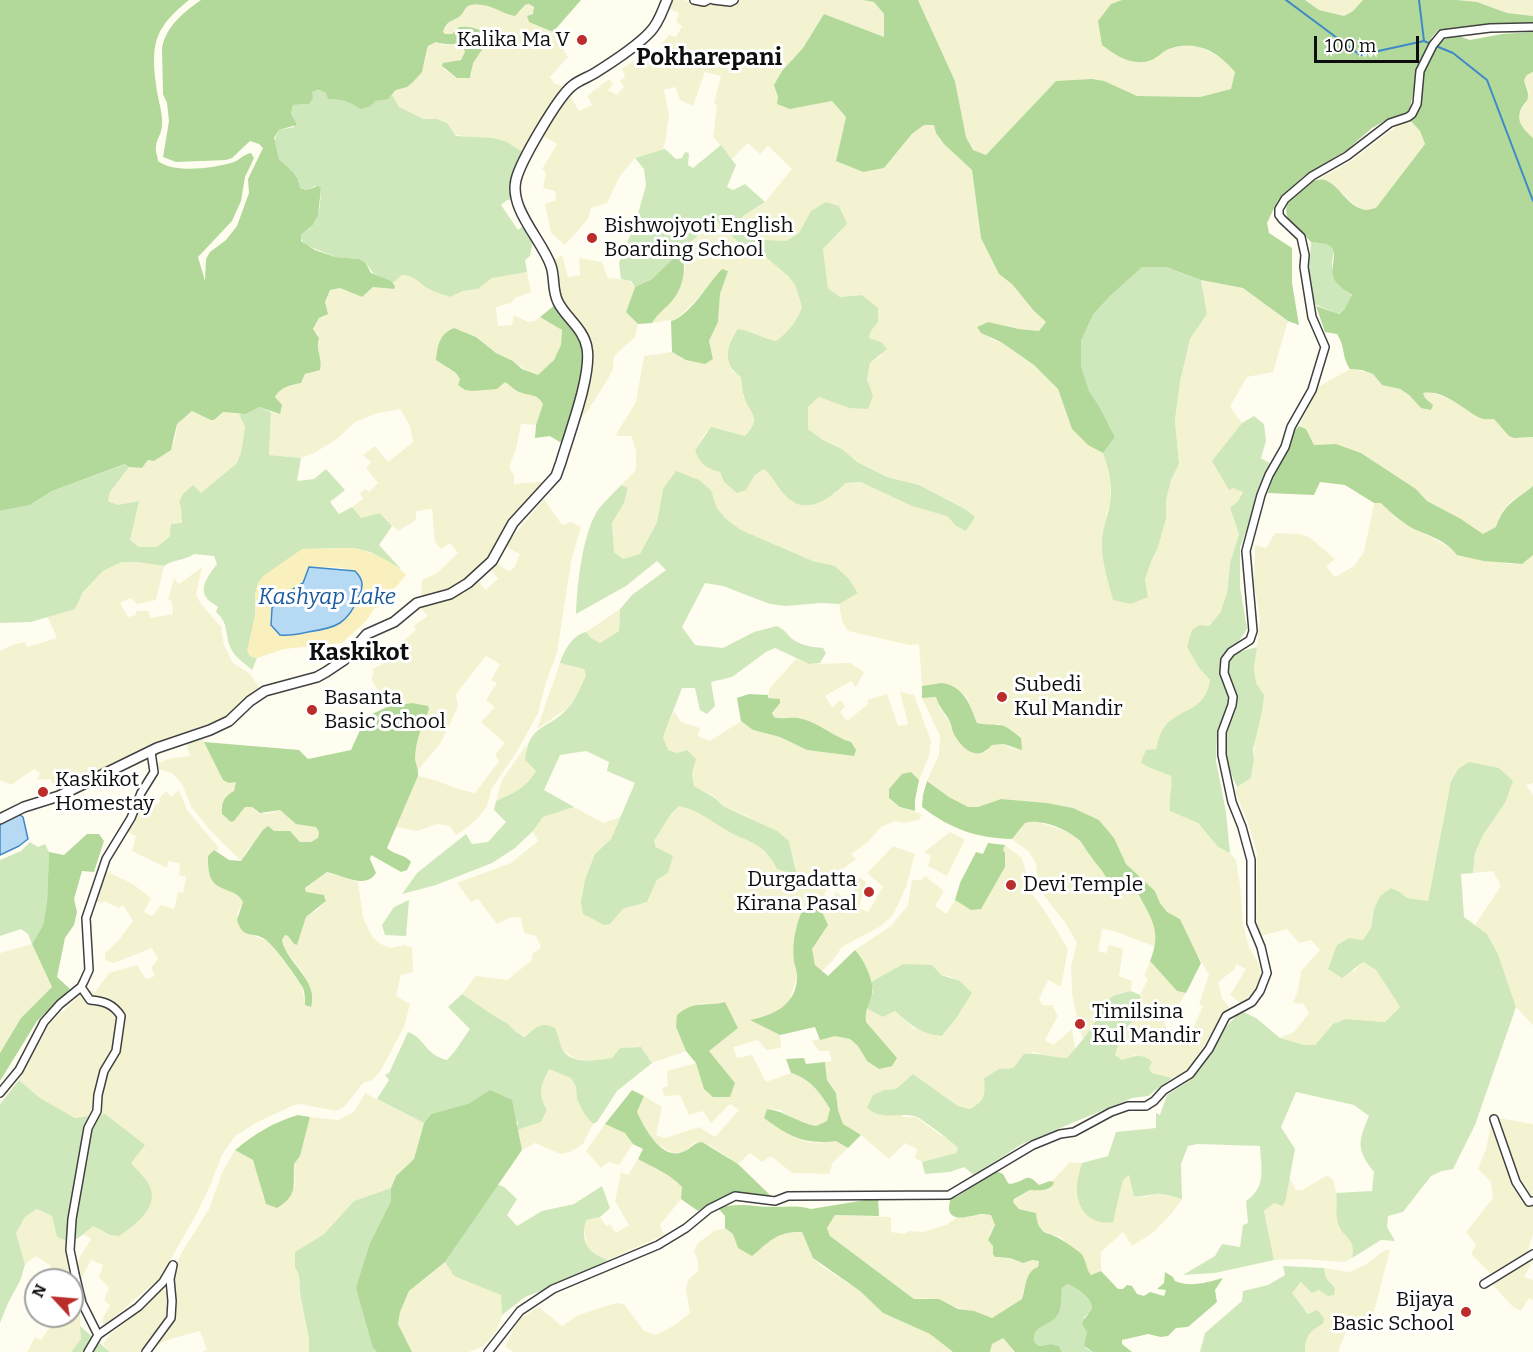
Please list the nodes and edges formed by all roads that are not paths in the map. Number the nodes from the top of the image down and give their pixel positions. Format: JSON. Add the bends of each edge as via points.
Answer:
{"nodes":[{"id":1,"x":667,"y":0,"type":"edge"},
{"id":2,"x":694,"y":0,"type":"edge"},
{"id":3,"x":708,"y":0,"type":"edge"},
{"id":4,"x":713,"y":0,"type":"edge"},
{"id":5,"x":734,"y":0,"type":"edge"},
{"id":6,"x":1533,"y":27,"type":"edge"},
{"id":7,"x":151,"y":752,"type":"junction"},
{"id":8,"x":0,"y":819,"type":"edge"},
{"id":9,"x":81,"y":987,"type":"junction"},
{"id":10,"x":0,"y":1093,"type":"edge"},
{"id":11,"x":1494,"y":1119,"type":"dead end"},
{"id":12,"x":1533,"y":1201,"type":"edge"},
{"id":13,"x":1533,"y":1254,"type":"edge"},
{"id":14,"x":1484,"y":1284,"type":"dead end"},
{"id":15,"x":98,"y":1335,"type":"junction"},
{"id":16,"x":88,"y":1352,"type":"edge"},
{"id":17,"x":146,"y":1352,"type":"edge"},
{"id":18,"x":488,"y":1352,"type":"edge"}],
"edges":[{"from":1,"to":7,"type":"street","via":[[650,32],[596,73],[569,88],[515,182],[520,207],[552,268],[558,302],[587,347],[585,379],[556,476],[513,523],[492,561],[468,583],[450,594],[417,603],[394,622],[367,634],[344,660],[317,677],[265,691],[229,720]]},
{"from":2,"to":3,"type":"street"},
{"from":4,"to":5,"type":"street"},
{"from":6,"to":18,"type":"street","via":[[1442,34],[1420,71],[1417,104],[1412,114],[1390,123],[1347,156],[1312,176],[1279,209],[1282,219],[1301,237],[1312,317],[1325,347],[1312,390],[1290,427],[1285,447],[1261,495],[1246,551],[1253,631],[1250,640],[1225,660],[1224,673],[1233,697],[1222,732],[1222,755],[1251,860],[1251,923],[1267,973],[1252,1002],[1226,1016],[1190,1074],[1146,1106],[1128,1106],[1074,1132],[1033,1145],[949,1195],[788,1196],[775,1201],[735,1196],[658,1245],[553,1289],[520,1311]]},
{"from":7,"to":8,"type":"street"},
{"from":7,"to":9,"type":"street","via":[[154,772],[106,859],[87,918],[89,970]]},
{"from":9,"to":10,"type":"street","via":[[44,1022],[19,1070]]},
{"from":9,"to":15,"type":"street","via":[[90,1000],[115,1006],[121,1016],[116,1051],[104,1071],[97,1111],[88,1128],[72,1219],[70,1250],[82,1303]]},
{"from":11,"to":12,"type":"street","via":[[1516,1182],[1529,1202]]},
{"from":13,"to":14,"type":"street"},
{"from":15,"to":16,"type":"street"},
{"from":15,"to":17,"type":"street","via":[[138,1307],[174,1265],[170,1279],[171,1318]]}]}
